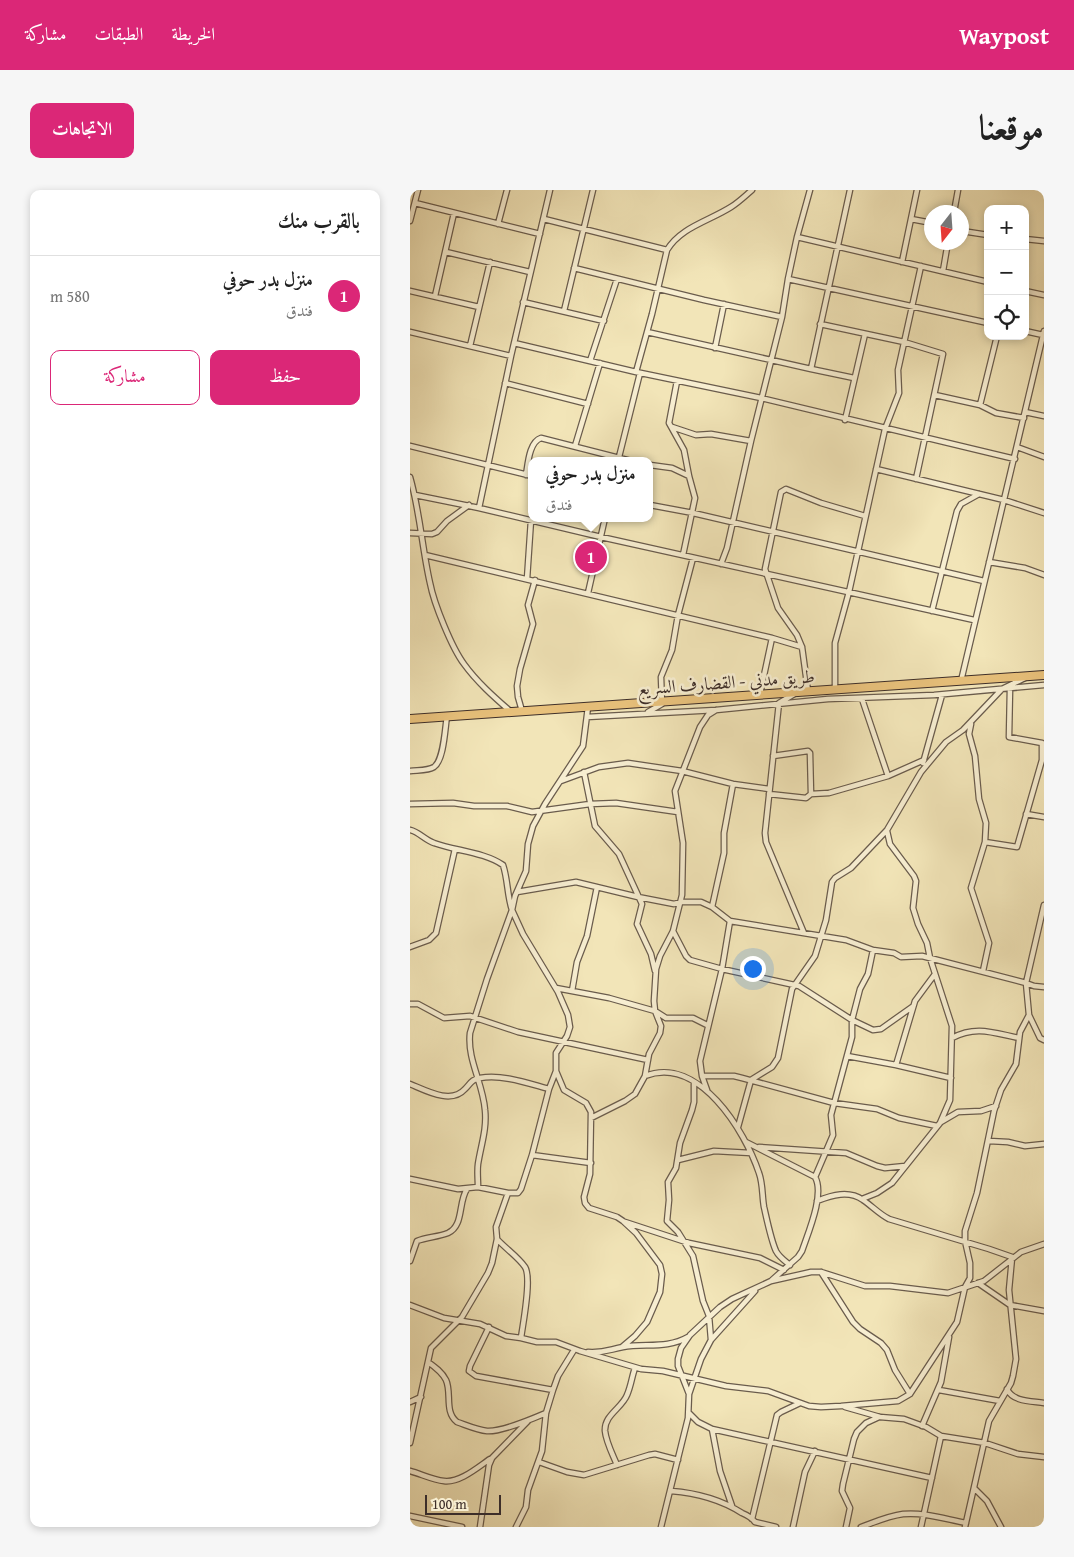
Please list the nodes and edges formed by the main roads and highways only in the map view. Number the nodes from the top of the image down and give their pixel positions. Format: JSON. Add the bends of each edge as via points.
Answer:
{"nodes":[{"id":1,"x":1044,"y":675,"type":"edge"},
{"id":2,"x":410,"y":719,"type":"edge"}],
"edges":[{"from":1,"to":2,"type":"highway","name":"طريق مدني - القضارف السريع"}]}
